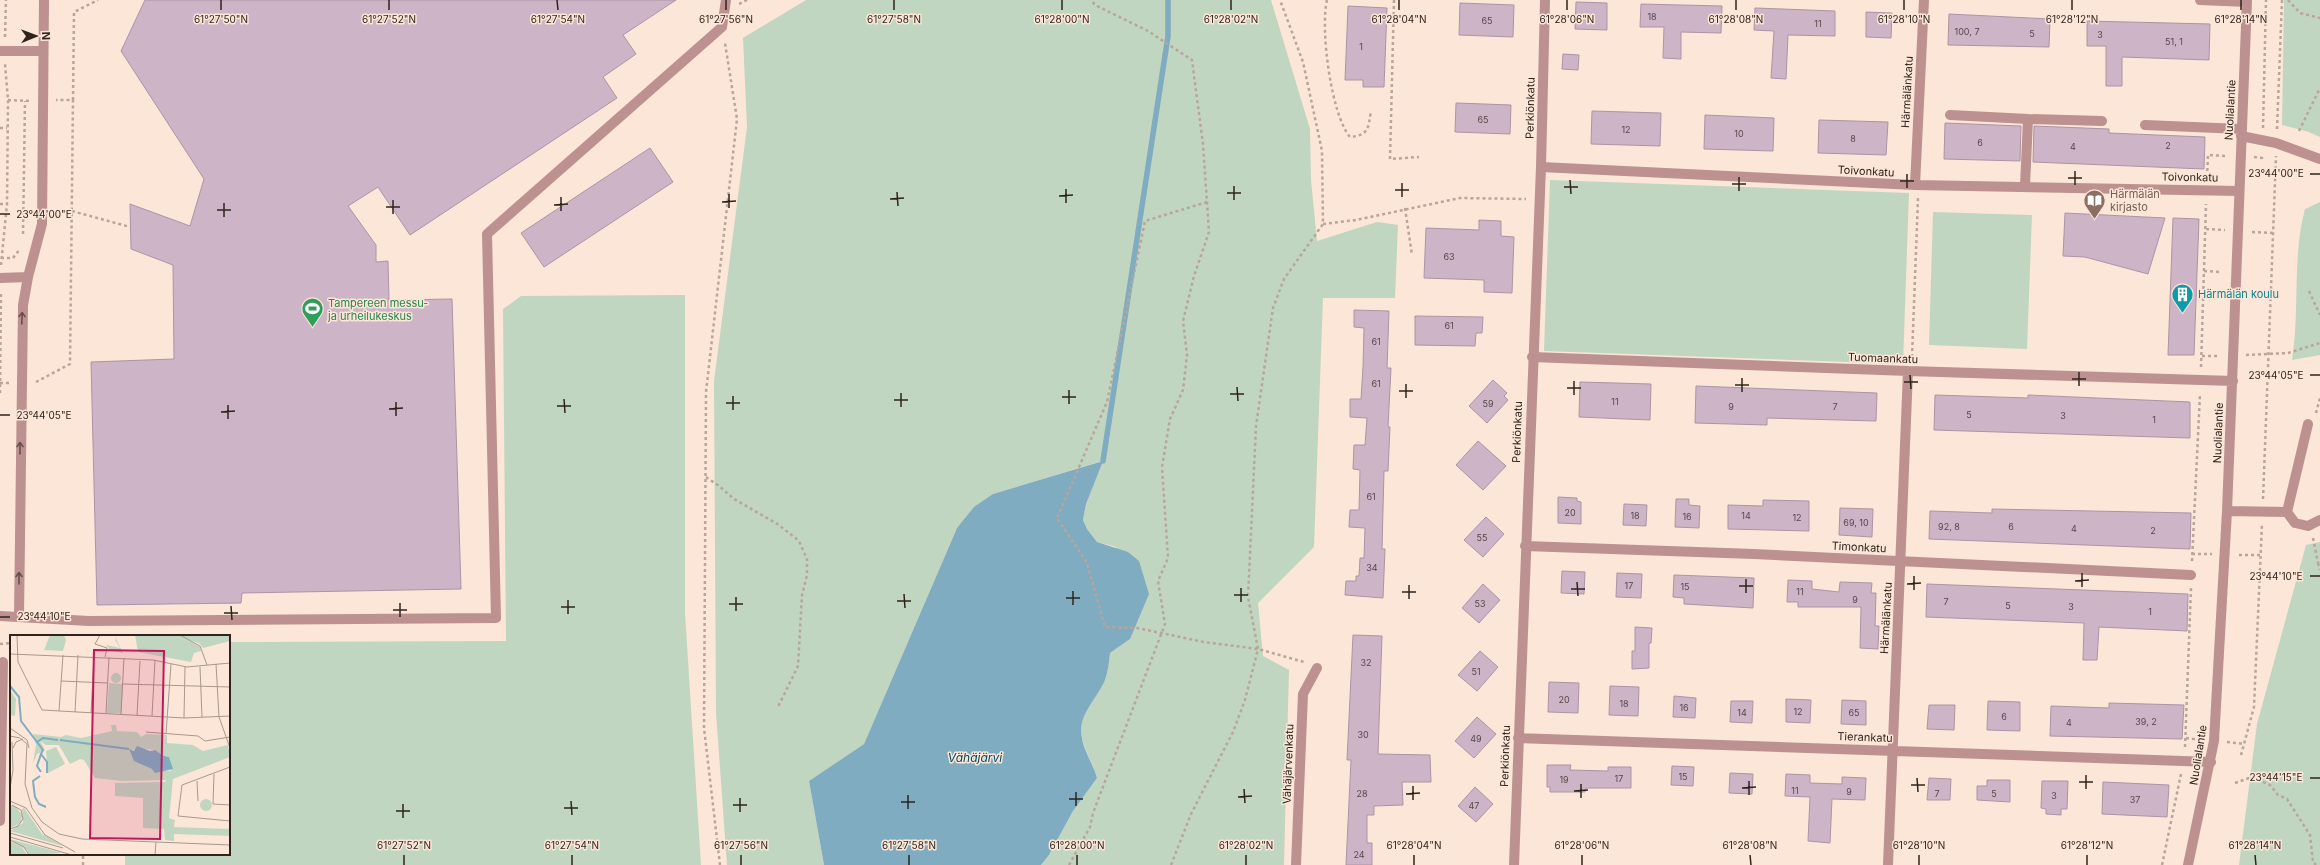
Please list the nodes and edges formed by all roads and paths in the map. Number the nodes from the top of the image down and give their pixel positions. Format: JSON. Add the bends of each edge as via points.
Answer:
{"nodes":[{"id":1,"x":44,"y":0,"type":"edge"},
{"id":2,"x":98,"y":0,"type":"edge"},
{"id":3,"x":726,"y":0,"type":"edge"},
{"id":4,"x":1091,"y":0,"type":"edge"},
{"id":5,"x":1280,"y":0,"type":"edge"},
{"id":6,"x":1327,"y":0,"type":"edge"},
{"id":7,"x":1394,"y":0,"type":"edge"},
{"id":8,"x":1545,"y":0,"type":"edge"},
{"id":9,"x":1924,"y":0,"type":"edge"},
{"id":10,"x":2200,"y":0,"type":"edge"},
{"id":11,"x":2266,"y":0,"type":"edge"},
{"id":12,"x":2282,"y":0,"type":"edge"},
{"id":13,"x":2288,"y":0,"type":"edge"},
{"id":14,"x":2247,"y":1,"type":"edge"},
{"id":15,"x":2320,"y":18,"type":"edge"},
{"id":16,"x":722,"y":27,"type":"junction"},
{"id":17,"x":0,"y":51,"type":"edge"},
{"id":18,"x":43,"y":51,"type":"junction"},
{"id":19,"x":2320,"y":88,"type":"edge"},
{"id":20,"x":73,"y":100,"type":"junction"},
{"id":21,"x":25,"y":101,"type":"junction"},
{"id":22,"x":43,"y":101,"type":"junction"},
{"id":23,"x":1371,"y":111,"type":"dead end"},
{"id":24,"x":1950,"y":115,"type":"dead end"},
{"id":25,"x":2028,"y":119,"type":"junction"},
{"id":26,"x":2102,"y":121,"type":"dead end"},
{"id":27,"x":2145,"y":125,"type":"dead end"},
{"id":28,"x":0,"y":128,"type":"edge"},
{"id":29,"x":7,"y":128,"type":"junction"},
{"id":30,"x":2299,"y":131,"type":"dead end"},
{"id":31,"x":2241,"y":133,"type":"junction"},
{"id":32,"x":2262,"y":141,"type":"junction"},
{"id":33,"x":2276,"y":143,"type":"junction"},
{"id":34,"x":2208,"y":155,"type":"dead end"},
{"id":35,"x":1419,"y":157,"type":"dead end"},
{"id":36,"x":2262,"y":158,"type":"dead end"},
{"id":37,"x":2320,"y":159,"type":"edge"},
{"id":38,"x":1541,"y":167,"type":"junction"},
{"id":39,"x":1915,"y":185,"type":"junction"},
{"id":40,"x":2025,"y":186,"type":"junction"},
{"id":41,"x":2207,"y":189,"type":"junction"},
{"id":42,"x":2239,"y":191,"type":"junction"},
{"id":43,"x":1539,"y":199,"type":"junction"},
{"id":44,"x":1207,"y":202,"type":"junction"},
{"id":45,"x":0,"y":204,"type":"edge"},
{"id":46,"x":7,"y":204,"type":"junction"},
{"id":47,"x":1405,"y":208,"type":"junction"},
{"id":48,"x":72,"y":211,"type":"junction"},
{"id":49,"x":1323,"y":224,"type":"junction"},
{"id":50,"x":130,"y":227,"type":"dead end"},
{"id":51,"x":23,"y":239,"type":"dead end"},
{"id":52,"x":22,"y":244,"type":"dead end"},
{"id":53,"x":1412,"y":255,"type":"dead end"},
{"id":54,"x":1,"y":258,"type":"junction"},
{"id":55,"x":2204,"y":271,"type":"junction"},
{"id":56,"x":2221,"y":272,"type":"dead end"},
{"id":57,"x":28,"y":277,"type":"junction"},
{"id":58,"x":0,"y":278,"type":"edge"},
{"id":59,"x":2309,"y":291,"type":"dead end"},
{"id":60,"x":2320,"y":315,"type":"edge"},
{"id":61,"x":2320,"y":343,"type":"edge"},
{"id":62,"x":2269,"y":355,"type":"junction"},
{"id":63,"x":1532,"y":357,"type":"junction"},
{"id":64,"x":1908,"y":371,"type":"junction"},
{"id":65,"x":2201,"y":380,"type":"junction"},
{"id":66,"x":2233,"y":381,"type":"junction"},
{"id":67,"x":0,"y":383,"type":"edge"},
{"id":68,"x":20,"y":383,"type":"junction"},
{"id":69,"x":0,"y":393,"type":"edge"},
{"id":70,"x":2308,"y":424,"type":"dead end"},
{"id":71,"x":706,"y":477,"type":"junction"},
{"id":72,"x":2227,"y":511,"type":"junction"},
{"id":73,"x":2263,"y":512,"type":"junction"},
{"id":74,"x":2288,"y":512,"type":"junction"},
{"id":75,"x":2320,"y":520,"type":"edge"},
{"id":76,"x":2312,"y":535,"type":"dead end"},
{"id":77,"x":1525,"y":546,"type":"junction"},
{"id":78,"x":1900,"y":561,"type":"junction"},
{"id":79,"x":2319,"y":563,"type":"edge"},
{"id":80,"x":2320,"y":570,"type":"edge"},
{"id":81,"x":2191,"y":575,"type":"junction"},
{"id":82,"x":0,"y":616,"type":"edge"},
{"id":83,"x":19,"y":617,"type":"junction"},
{"id":84,"x":1162,"y":634,"type":"junction"},
{"id":85,"x":1258,"y":650,"type":"junction"},
{"id":86,"x":3,"y":662,"type":"dead end"},
{"id":87,"x":1317,"y":668,"type":"joint"},
{"id":88,"x":778,"y":707,"type":"dead end"},
{"id":89,"x":1518,"y":738,"type":"junction"},
{"id":90,"x":1892,"y":750,"type":"junction"},
{"id":91,"x":2241,"y":755,"type":"dead end"},
{"id":92,"x":2183,"y":762,"type":"junction"},
{"id":93,"x":2211,"y":762,"type":"junction"},
{"id":94,"x":2235,"y":783,"type":"dead end"},
{"id":95,"x":0,"y":805,"type":"edge"},
{"id":96,"x":0,"y":821,"type":"edge"},
{"id":97,"x":2320,"y":862,"type":"edge"},
{"id":98,"x":720,"y":865,"type":"edge"},
{"id":99,"x":1069,"y":865,"type":"edge"},
{"id":100,"x":1171,"y":865,"type":"edge"},
{"id":101,"x":1296,"y":865,"type":"edge"},
{"id":102,"x":1514,"y":865,"type":"edge"},
{"id":103,"x":1888,"y":865,"type":"edge"},
{"id":104,"x":2162,"y":865,"type":"edge"},
{"id":105,"x":2188,"y":865,"type":"edge"},
{"id":106,"x":2317,"y":865,"type":"edge"}],
"edges":[{"from":1,"to":18,"type":"street"},
{"from":2,"to":20,"type":"path","via":[[74,12]]},
{"from":3,"to":16,"type":"street"},
{"from":4,"to":44,"type":"path","via":[[1096,5],[1148,31],[1192,60],[1203,144]]},
{"from":5,"to":49,"type":"path","via":[[1302,62],[1322,151]]},
{"from":6,"to":23,"type":"path","via":[[1324,13],[1326,46],[1337,112],[1345,131],[1350,136],[1361,136],[1368,129]]},
{"from":7,"to":35,"type":"path","via":[[1390,159]]},
{"from":8,"to":38,"type":"street","name":"Perkiönkatu"},
{"from":9,"to":39,"type":"street","name":"Härmälänkatu"},
{"from":10,"to":14,"type":"street"},
{"from":11,"to":32,"type":"path"},
{"from":12,"to":33,"type":"path"},
{"from":13,"to":15,"type":"path","via":[[2300,12]]},
{"from":14,"to":31,"type":"street","name":"Nuolialantie"},
{"from":16,"to":71,"type":"path","via":[[737,119],[706,392]]},
{"from":16,"to":83,"type":"street","via":[[488,234],[496,618],[89,621]]},
{"from":17,"to":18,"type":"street"},
{"from":18,"to":22,"type":"street"},
{"from":19,"to":30,"type":"path"},
{"from":20,"to":22,"type":"path"},
{"from":20,"to":48,"type":"path"},
{"from":21,"to":22,"type":"path"},
{"from":21,"to":29,"type":"path","via":[[8,100]]},
{"from":21,"to":51,"type":"path"},
{"from":22,"to":57,"type":"street","via":[[42,224]]},
{"from":24,"to":25,"type":"street"},
{"from":25,"to":26,"type":"street"},
{"from":25,"to":40,"type":"street"},
{"from":27,"to":31,"type":"street"},
{"from":28,"to":29,"type":"path"},
{"from":29,"to":46,"type":"path"},
{"from":31,"to":32,"type":"street"},
{"from":31,"to":42,"type":"street","name":"Nuolialantie"},
{"from":32,"to":33,"type":"street"},
{"from":32,"to":36,"type":"path"},
{"from":33,"to":37,"type":"street"},
{"from":33,"to":62,"type":"path"},
{"from":34,"to":41,"type":"path"},
{"from":38,"to":39,"type":"street","name":"Toivonkatu"},
{"from":38,"to":43,"type":"street","name":"Perkiönkatu"},
{"from":39,"to":40,"type":"street","name":"Toivonkatu"},
{"from":39,"to":64,"type":"path","via":[[1918,197],[1912,355]]},
{"from":40,"to":41,"type":"street","name":"Toivonkatu"},
{"from":41,"to":42,"type":"street","name":"Toivonkatu"},
{"from":41,"to":55,"type":"path"},
{"from":42,"to":66,"type":"street","name":"Nuolialantie"},
{"from":43,"to":47,"type":"path","via":[[1460,198]]},
{"from":43,"to":63,"type":"street","name":"Perkiönkatu"},
{"from":44,"to":84,"type":"path","via":[[1209,232],[1194,276],[1183,321],[1187,356],[1183,390],[1170,419],[1162,467],[1168,558],[1158,581],[1165,624]]},
{"from":44,"to":84,"type":"path","via":[[1145,221],[1107,402],[1057,518],[1087,563],[1105,627],[1137,628]]},
{"from":45,"to":46,"type":"path"},
{"from":46,"to":54,"type":"path"},
{"from":47,"to":49,"type":"path","via":[[1356,220]]},
{"from":47,"to":53,"type":"path"},
{"from":48,"to":50,"type":"path"},
{"from":48,"to":68,"type":"path","via":[[70,364],[34,383]]},
{"from":49,"to":85,"type":"path","via":[[1284,279],[1273,308],[1256,426],[1248,597]]},
{"from":52,"to":54,"type":"path","via":[[13,258]]},
{"from":54,"to":58,"type":"path"},
{"from":55,"to":56,"type":"path"},
{"from":55,"to":65,"type":"path"},
{"from":57,"to":58,"type":"street"},
{"from":68,"to":57,"type":"street","one_way":true,"via":[[23,305]]},
{"from":58,"to":67,"type":"path"},
{"from":59,"to":60,"type":"path"},
{"from":61,"to":62,"type":"path","via":[[2293,352]]},
{"from":62,"to":73,"type":"path"},
{"from":63,"to":64,"type":"street","name":"Tuomaankatu"},
{"from":63,"to":77,"type":"street","name":"Perkiönkatu"},
{"from":64,"to":65,"type":"street","name":"Tuomaankatu"},
{"from":64,"to":78,"type":"street","name":"Härmälänkatu"},
{"from":65,"to":66,"type":"street","name":"Tuomaankatu"},
{"from":65,"to":81,"type":"path"},
{"from":66,"to":72,"type":"street","name":"Nuolialantie"},
{"from":67,"to":68,"type":"path"},
{"from":67,"to":69,"type":"path"},
{"from":83,"to":68,"type":"street","one_way":true},
{"from":70,"to":74,"type":"street"},
{"from":71,"to":88,"type":"path","via":[[734,499],[779,525],[800,541],[807,559],[798,666]]},
{"from":71,"to":98,"type":"path","via":[[704,728]]},
{"from":72,"to":73,"type":"street"},
{"from":72,"to":93,"type":"street","name":"Nuolialantie"},
{"from":73,"to":74,"type":"street"},
{"from":73,"to":91,"type":"path","via":[[2254,707]]},
{"from":74,"to":75,"type":"street","via":[[2295,523],[2308,526]]},
{"from":76,"to":79,"type":"path"},
{"from":77,"to":78,"type":"street","name":"Timonkatu"},
{"from":77,"to":89,"type":"street","name":"Perkiönkatu"},
{"from":78,"to":81,"type":"street","name":"Timonkatu"},
{"from":78,"to":90,"type":"street","name":"Härmälänkatu"},
{"from":79,"to":80,"type":"path"},
{"from":81,"to":92,"type":"path"},
{"from":82,"to":83,"type":"street"},
{"from":84,"to":85,"type":"path"},
{"from":84,"to":99,"type":"path","via":[[1093,813],[1090,827]]},
{"from":85,"to":87,"type":"path"},
{"from":85,"to":100,"type":"path","via":[[1245,700],[1233,732],[1191,814]]},
{"from":86,"to":95,"type":"street"},
{"from":87,"to":101,"type":"street","name":"Vähäjärvenkatu","via":[[1303,694]]},
{"from":89,"to":90,"type":"street","name":"Tierankatu"},
{"from":89,"to":102,"type":"street","name":"Perkiönkatu"},
{"from":90,"to":92,"type":"street","name":"Tierankatu"},
{"from":90,"to":103,"type":"street","name":"Härmälänkatu"},
{"from":92,"to":93,"type":"street","name":"Tierankatu"},
{"from":92,"to":104,"type":"path"},
{"from":93,"to":105,"type":"street","name":"Nuolialantie"},
{"from":94,"to":106,"type":"path","via":[[2252,777],[2270,785],[2278,795],[2287,799],[2310,835],[2313,862]]},
{"from":95,"to":96,"type":"street"},
{"from":97,"to":106,"type":"path"}]}
